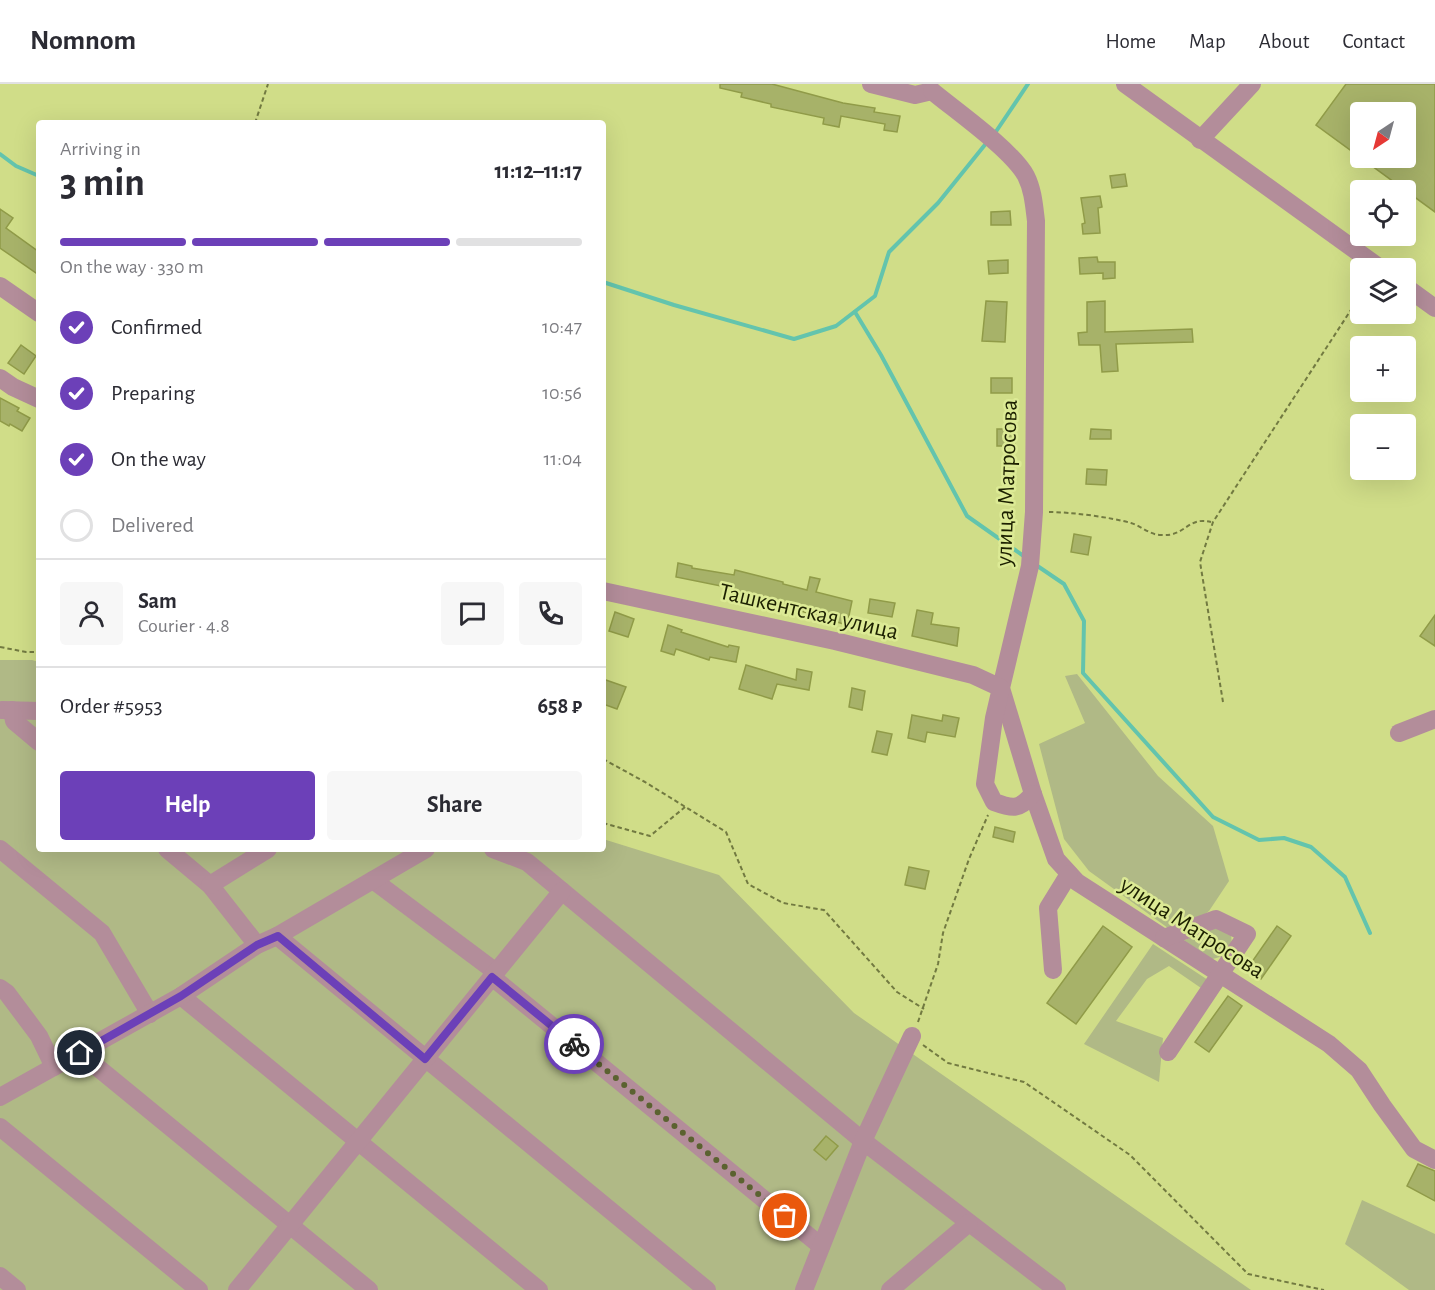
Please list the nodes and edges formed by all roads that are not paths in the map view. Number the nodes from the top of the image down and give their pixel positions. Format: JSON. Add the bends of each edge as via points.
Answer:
{"nodes":[{"id":1,"x":871,"y":84,"type":"edge"},
{"id":2,"x":1125,"y":84,"type":"edge"},
{"id":3,"x":1252,"y":84,"type":"edge"},
{"id":4,"x":934,"y":87,"type":"edge"},
{"id":5,"x":1200,"y":140,"type":"junction"},
{"id":6,"x":1366,"y":258,"type":"edge"},
{"id":7,"x":0,"y":286,"type":"edge"},
{"id":8,"x":1416,"y":294,"type":"edge"},
{"id":9,"x":1435,"y":308,"type":"edge"},
{"id":10,"x":36,"y":311,"type":"edge"},
{"id":11,"x":0,"y":378,"type":"edge"},
{"id":12,"x":36,"y":398,"type":"edge"},
{"id":13,"x":606,"y":592,"type":"edge"},
{"id":14,"x":1001,"y":688,"type":"junction"},
{"id":15,"x":6,"y":710,"type":"edge"},
{"id":16,"x":36,"y":711,"type":"edge"},
{"id":17,"x":1435,"y":719,"type":"edge"},
{"id":18,"x":1399,"y":733,"type":"dead end"},
{"id":19,"x":36,"y":739,"type":"edge"},
{"id":20,"x":1033,"y":794,"type":"junction"},
{"id":21,"x":0,"y":849,"type":"edge"},
{"id":22,"x":171,"y":852,"type":"edge"},
{"id":23,"x":263,"y":852,"type":"edge"},
{"id":24,"x":421,"y":852,"type":"edge"},
{"id":25,"x":502,"y":852,"type":"edge"},
{"id":26,"x":1070,"y":874,"type":"junction"},
{"id":27,"x":373,"y":880,"type":"junction"},
{"id":28,"x":210,"y":885,"type":"junction"},
{"id":29,"x":562,"y":891,"type":"junction"},
{"id":30,"x":278,"y":936,"type":"junction"},
{"id":31,"x":1164,"y":938,"type":"junction"},
{"id":32,"x":257,"y":945,"type":"junction"},
{"id":33,"x":1053,"y":970,"type":"dead end"},
{"id":34,"x":1220,"y":974,"type":"junction"},
{"id":35,"x":494,"y":975,"type":"junction"},
{"id":36,"x":0,"y":988,"type":"edge"},
{"id":37,"x":181,"y":996,"type":"junction"},
{"id":38,"x":150,"y":1014,"type":"junction"},
{"id":39,"x":912,"y":1036,"type":"road end"},
{"id":40,"x":1168,"y":1052,"type":"dead end"},
{"id":41,"x":80,"y":1053,"type":"junction"},
{"id":42,"x":425,"y":1059,"type":"junction"},
{"id":43,"x":54,"y":1067,"type":"junction"},
{"id":44,"x":0,"y":1097,"type":"edge"},
{"id":45,"x":0,"y":1127,"type":"edge"},
{"id":46,"x":863,"y":1141,"type":"junction"},
{"id":47,"x":357,"y":1143,"type":"junction"},
{"id":48,"x":1435,"y":1160,"type":"edge"},
{"id":49,"x":969,"y":1222,"type":"junction"},
{"id":50,"x":291,"y":1225,"type":"junction"},
{"id":51,"x":821,"y":1246,"type":"junction"},
{"id":52,"x":0,"y":1276,"type":"edge"},
{"id":53,"x":17,"y":1290,"type":"edge"},
{"id":54,"x":199,"y":1290,"type":"edge"},
{"id":55,"x":237,"y":1290,"type":"edge"},
{"id":56,"x":369,"y":1290,"type":"edge"},
{"id":57,"x":539,"y":1290,"type":"edge"},
{"id":58,"x":707,"y":1290,"type":"edge"},
{"id":59,"x":804,"y":1290,"type":"edge"},
{"id":60,"x":890,"y":1290,"type":"edge"},
{"id":61,"x":1057,"y":1290,"type":"edge"}],
"edges":[{"from":1,"to":4,"type":"street","via":[[915,95]]},
{"from":2,"to":5,"type":"street"},
{"from":3,"to":5,"type":"street"},
{"from":4,"to":14,"type":"street","name":"улица Матросова","via":[[1025,174],[1036,221],[1034,512],[1030,566]]},
{"from":5,"to":6,"type":"street"},
{"from":7,"to":10,"type":"street"},
{"from":8,"to":9,"type":"street"},
{"from":11,"to":12,"type":"street"},
{"from":13,"to":14,"type":"street","name":"Ташкентская улица","via":[[836,641],[973,675]]},
{"from":14,"to":20,"type":"street","name":"улица Матросова"},
{"from":14,"to":20,"type":"street","via":[[985,784],[994,802],[1010,808],[1023,806]]},
{"from":15,"to":16,"type":"street"},
{"from":15,"to":19,"type":"street"},
{"from":17,"to":18,"type":"street"},
{"from":20,"to":26,"type":"street","name":"улица Матросова","via":[[1056,859]]},
{"from":21,"to":38,"type":"street","via":[[102,933]]},
{"from":22,"to":28,"type":"street"},
{"from":23,"to":28,"type":"street"},
{"from":24,"to":27,"type":"street"},
{"from":25,"to":29,"type":"street","via":[[527,861]]},
{"from":26,"to":31,"type":"street","name":"улица Матросова"},
{"from":26,"to":33,"type":"street","via":[[1048,908]]},
{"from":27,"to":30,"type":"street"},
{"from":27,"to":35,"type":"street"},
{"from":28,"to":32,"type":"street"},
{"from":29,"to":35,"type":"street"},
{"from":29,"to":46,"type":"street"},
{"from":30,"to":32,"type":"street"},
{"from":30,"to":42,"type":"street"},
{"from":31,"to":34,"type":"street","name":"улица Матросова"},
{"from":31,"to":34,"type":"street","via":[[1216,918],[1247,934]]},
{"from":32,"to":37,"type":"street"},
{"from":34,"to":40,"type":"street"},
{"from":34,"to":48,"type":"street","name":"улица Матросова","via":[[1329,1044],[1359,1070],[1414,1149]]},
{"from":35,"to":42,"type":"street"},
{"from":35,"to":51,"type":"street"},
{"from":36,"to":43,"type":"street","via":[[39,1036]]},
{"from":37,"to":38,"type":"street"},
{"from":37,"to":47,"type":"street"},
{"from":38,"to":41,"type":"street"},
{"from":39,"to":46,"type":"street"},
{"from":41,"to":43,"type":"street"},
{"from":41,"to":50,"type":"street"},
{"from":42,"to":47,"type":"street"},
{"from":42,"to":58,"type":"street"},
{"from":43,"to":44,"type":"street"},
{"from":45,"to":54,"type":"street"},
{"from":46,"to":49,"type":"street"},
{"from":46,"to":51,"type":"street"},
{"from":47,"to":50,"type":"street"},
{"from":47,"to":57,"type":"street"},
{"from":49,"to":60,"type":"street"},
{"from":49,"to":61,"type":"street"},
{"from":50,"to":55,"type":"street"},
{"from":50,"to":56,"type":"street"},
{"from":51,"to":59,"type":"street"},
{"from":52,"to":53,"type":"street"}]}
